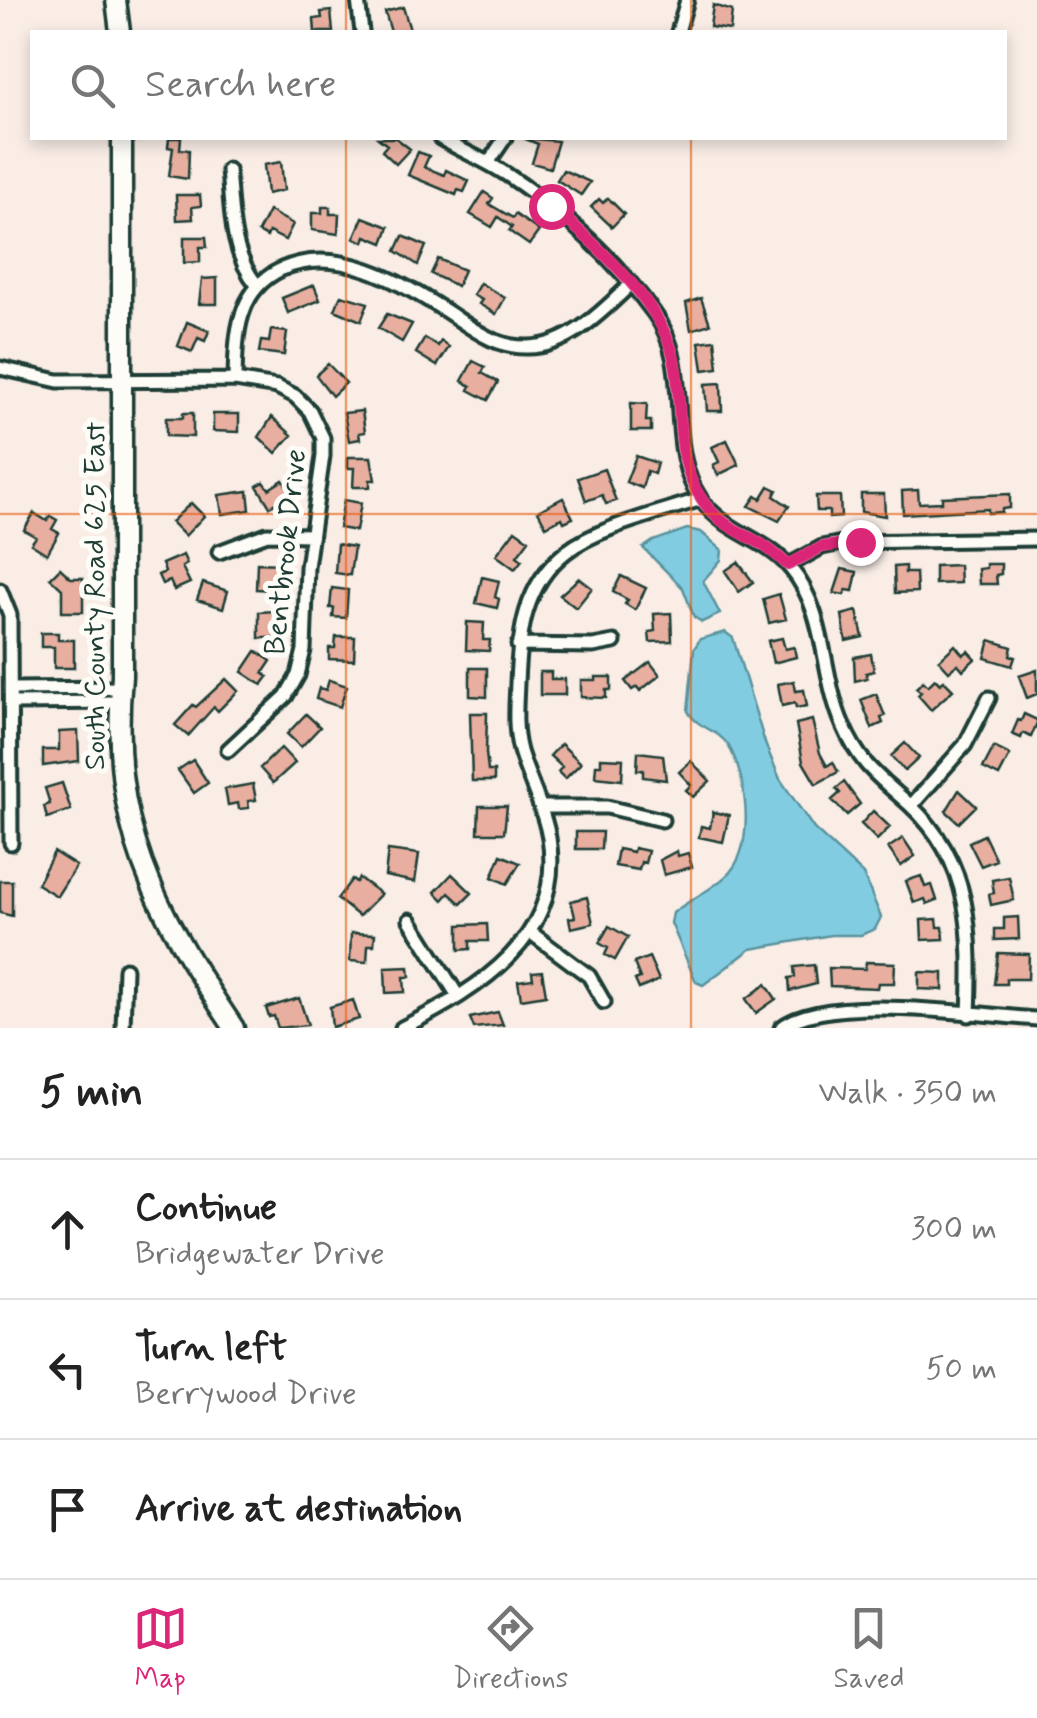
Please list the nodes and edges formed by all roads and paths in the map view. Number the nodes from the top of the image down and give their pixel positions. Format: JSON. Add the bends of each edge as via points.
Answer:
{"nodes":[{"id":1,"x":120,"y":0,"type":"edge"},
{"id":2,"x":358,"y":0,"type":"edge"},
{"id":3,"x":687,"y":0,"type":"edge"},
{"id":4,"x":120,"y":28,"type":"edge"},
{"id":5,"x":362,"y":30,"type":"edge"},
{"id":6,"x":679,"y":30,"type":"edge"},
{"id":7,"x":122,"y":140,"type":"edge"},
{"id":8,"x":444,"y":140,"type":"edge"},
{"id":9,"x":505,"y":140,"type":"edge"},
{"id":10,"x":488,"y":163,"type":"junction"},
{"id":11,"x":228,"y":170,"type":"dead end"},
{"id":12,"x":258,"y":285,"type":"junction"},
{"id":13,"x":630,"y":285,"type":"junction"},
{"id":14,"x":0,"y":368,"type":"edge"},
{"id":15,"x":235,"y":380,"type":"junction"},
{"id":16,"x":122,"y":381,"type":"junction"},
{"id":17,"x":701,"y":499,"type":"junction"},
{"id":18,"x":311,"y":535,"type":"junction"},
{"id":19,"x":1037,"y":539,"type":"edge"},
{"id":20,"x":220,"y":552,"type":"dead end"},
{"id":21,"x":788,"y":565,"type":"junction"},
{"id":22,"x":0,"y":590,"type":"edge"},
{"id":23,"x":614,"y":642,"type":"dead end"},
{"id":24,"x":518,"y":645,"type":"junction"},
{"id":25,"x":10,"y":689,"type":"junction"},
{"id":26,"x":121,"y":695,"type":"junction"},
{"id":27,"x":989,"y":698,"type":"dead end"},
{"id":28,"x":10,"y":703,"type":"junction"},
{"id":29,"x":228,"y":750,"type":"dead end"},
{"id":30,"x":541,"y":806,"type":"junction"},
{"id":31,"x":911,"y":806,"type":"junction"},
{"id":32,"x":662,"y":820,"type":"dead end"},
{"id":33,"x":10,"y":842,"type":"dead end"},
{"id":34,"x":410,"y":920,"type":"dead end"},
{"id":35,"x":530,"y":932,"type":"junction"},
{"id":36,"x":125,"y":969,"type":"dead end"},
{"id":37,"x":458,"y":996,"type":"junction"},
{"id":38,"x":604,"y":1002,"type":"dead end"},
{"id":39,"x":969,"y":1015,"type":"junction"},
{"id":40,"x":1037,"y":1019,"type":"edge"},
{"id":41,"x":123,"y":1028,"type":"edge"},
{"id":42,"x":234,"y":1028,"type":"edge"},
{"id":43,"x":402,"y":1028,"type":"edge"},
{"id":44,"x":781,"y":1028,"type":"edge"}],
"edges":[{"from":1,"to":4,"type":"street"},
{"from":2,"to":5,"type":"street"},
{"from":3,"to":6,"type":"street"},
{"from":7,"to":16,"type":"street","name":"South County Road 625 East"},
{"from":8,"to":10,"type":"street"},
{"from":9,"to":10,"type":"street"},
{"from":10,"to":13,"type":"street","via":[[572,224]]},
{"from":11,"to":12,"type":"street","via":[[235,244]]},
{"from":12,"to":13,"type":"street","via":[[298,263],[335,260],[406,288],[483,336],[528,347],[564,340]]},
{"from":12,"to":15,"type":"street","via":[[237,326]]},
{"from":13,"to":17,"type":"street","via":[[655,314],[672,352],[682,446]]},
{"from":14,"to":16,"type":"street","name":"Bentbrook Drive","via":[[58,381]]},
{"from":15,"to":16,"type":"street","name":"Bentbrook Drive"},
{"from":15,"to":18,"type":"street","name":"Bentbrook Drive","via":[[286,391],[316,419],[324,456]]},
{"from":16,"to":26,"type":"street","name":"South County Road 625 East"},
{"from":17,"to":21,"type":"street","via":[[726,526]]},
{"from":17,"to":24,"type":"street","via":[[566,552],[532,593]]},
{"from":18,"to":20,"type":"street","via":[[267,534]]},
{"from":18,"to":29,"type":"street","name":"Bentbrook Drive","via":[[298,675],[286,696]]},
{"from":19,"to":21,"type":"street","via":[[847,542]]},
{"from":21,"to":31,"type":"street","via":[[810,600],[844,727],[872,772]]},
{"from":22,"to":25,"type":"street","via":[[9,608]]},
{"from":23,"to":24,"type":"street"},
{"from":24,"to":30,"type":"street","via":[[517,739]]},
{"from":25,"to":26,"type":"street"},
{"from":25,"to":28,"type":"street"},
{"from":26,"to":28,"type":"street"},
{"from":26,"to":42,"type":"street","name":"South County Road 625 East","via":[[124,790],[145,874],[168,924]]},
{"from":27,"to":31,"type":"street","via":[[966,745]]},
{"from":28,"to":33,"type":"street"},
{"from":30,"to":32,"type":"street","via":[[618,808]]},
{"from":30,"to":35,"type":"street","via":[[551,873]]},
{"from":31,"to":39,"type":"street","via":[[945,852],[965,898],[972,944]]},
{"from":34,"to":37,"type":"street"},
{"from":35,"to":37,"type":"street","via":[[503,966]]},
{"from":35,"to":38,"type":"street","via":[[588,976]]},
{"from":36,"to":41,"type":"street"},
{"from":37,"to":43,"type":"street"},
{"from":39,"to":40,"type":"street"},
{"from":39,"to":44,"type":"street","via":[[847,1007],[802,1015]]}]}
